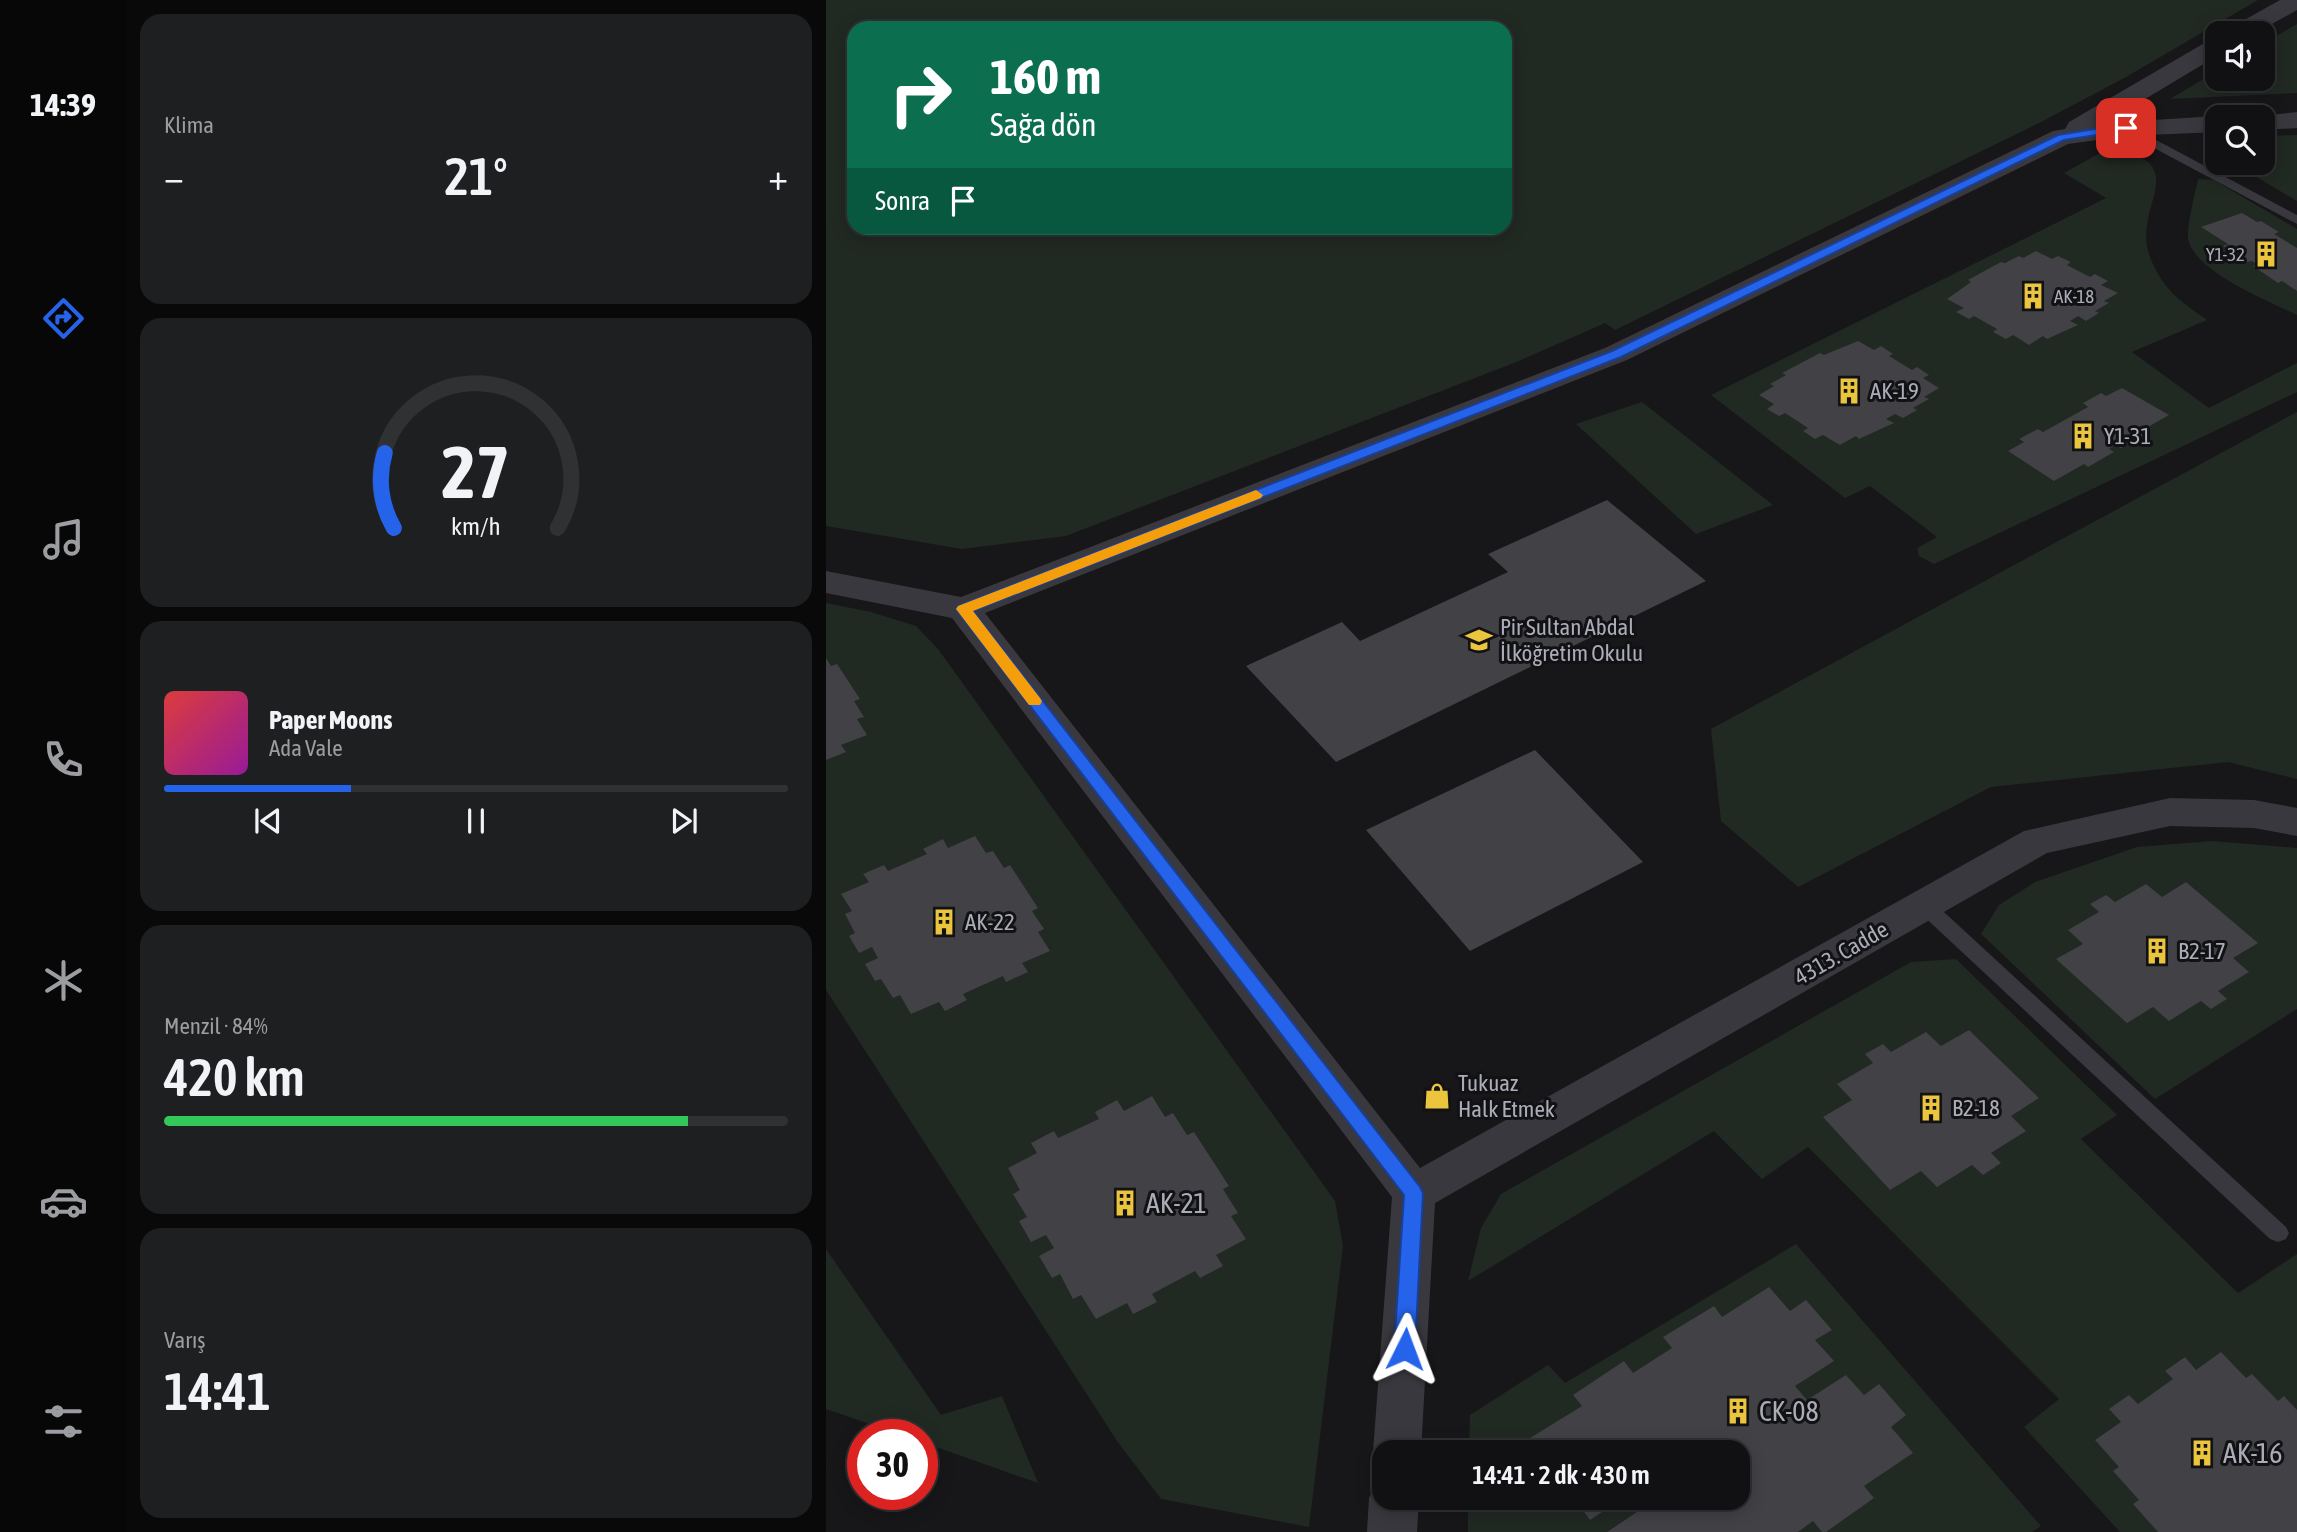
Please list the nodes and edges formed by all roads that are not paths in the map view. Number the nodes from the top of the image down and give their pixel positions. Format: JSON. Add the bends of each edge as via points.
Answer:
{"nodes":[{"id":1,"x":2297,"y":0,"type":"edge"},
{"id":2,"x":2260,"y":21,"type":"edge"},
{"id":3,"x":2205,"y":53,"type":"edge"},
{"id":4,"x":2297,"y":120,"type":"edge"},
{"id":5,"x":2275,"y":121,"type":"edge"},
{"id":6,"x":2205,"y":125,"type":"edge"},
{"id":7,"x":2126,"y":128,"type":"junction"},
{"id":8,"x":2062,"y":137,"type":"junction"},
{"id":9,"x":2297,"y":220,"type":"edge"},
{"id":10,"x":826,"y":582,"type":"edge"},
{"id":11,"x":963,"y":609,"type":"junction"},
{"id":12,"x":2297,"y":822,"type":"edge"},
{"id":13,"x":1925,"y":906,"type":"junction"},
{"id":14,"x":1413,"y":1193,"type":"junction"},
{"id":15,"x":2278,"y":1233,"type":"dead end"},
{"id":16,"x":1398,"y":1440,"type":"edge"},
{"id":17,"x":1393,"y":1510,"type":"edge"},
{"id":18,"x":1392,"y":1532,"type":"edge"}],
"edges":[{"from":1,"to":2,"type":"street"},
{"from":3,"to":8,"type":"street"},
{"from":4,"to":5,"type":"street"},
{"from":6,"to":7,"type":"street"},
{"from":7,"to":8,"type":"street"},
{"from":7,"to":9,"type":"lane"},
{"from":8,"to":11,"type":"street","via":[[1616,354]]},
{"from":10,"to":11,"type":"street"},
{"from":11,"to":14,"type":"street"},
{"from":12,"to":13,"type":"street","name":"4313. Cadde","via":[[2254,814],[2171,812],[2037,841]]},
{"from":13,"to":14,"type":"street","name":"4313. Cadde"},
{"from":13,"to":15,"type":"lane"},
{"from":14,"to":16,"type":"street"},
{"from":17,"to":18,"type":"street"}]}
